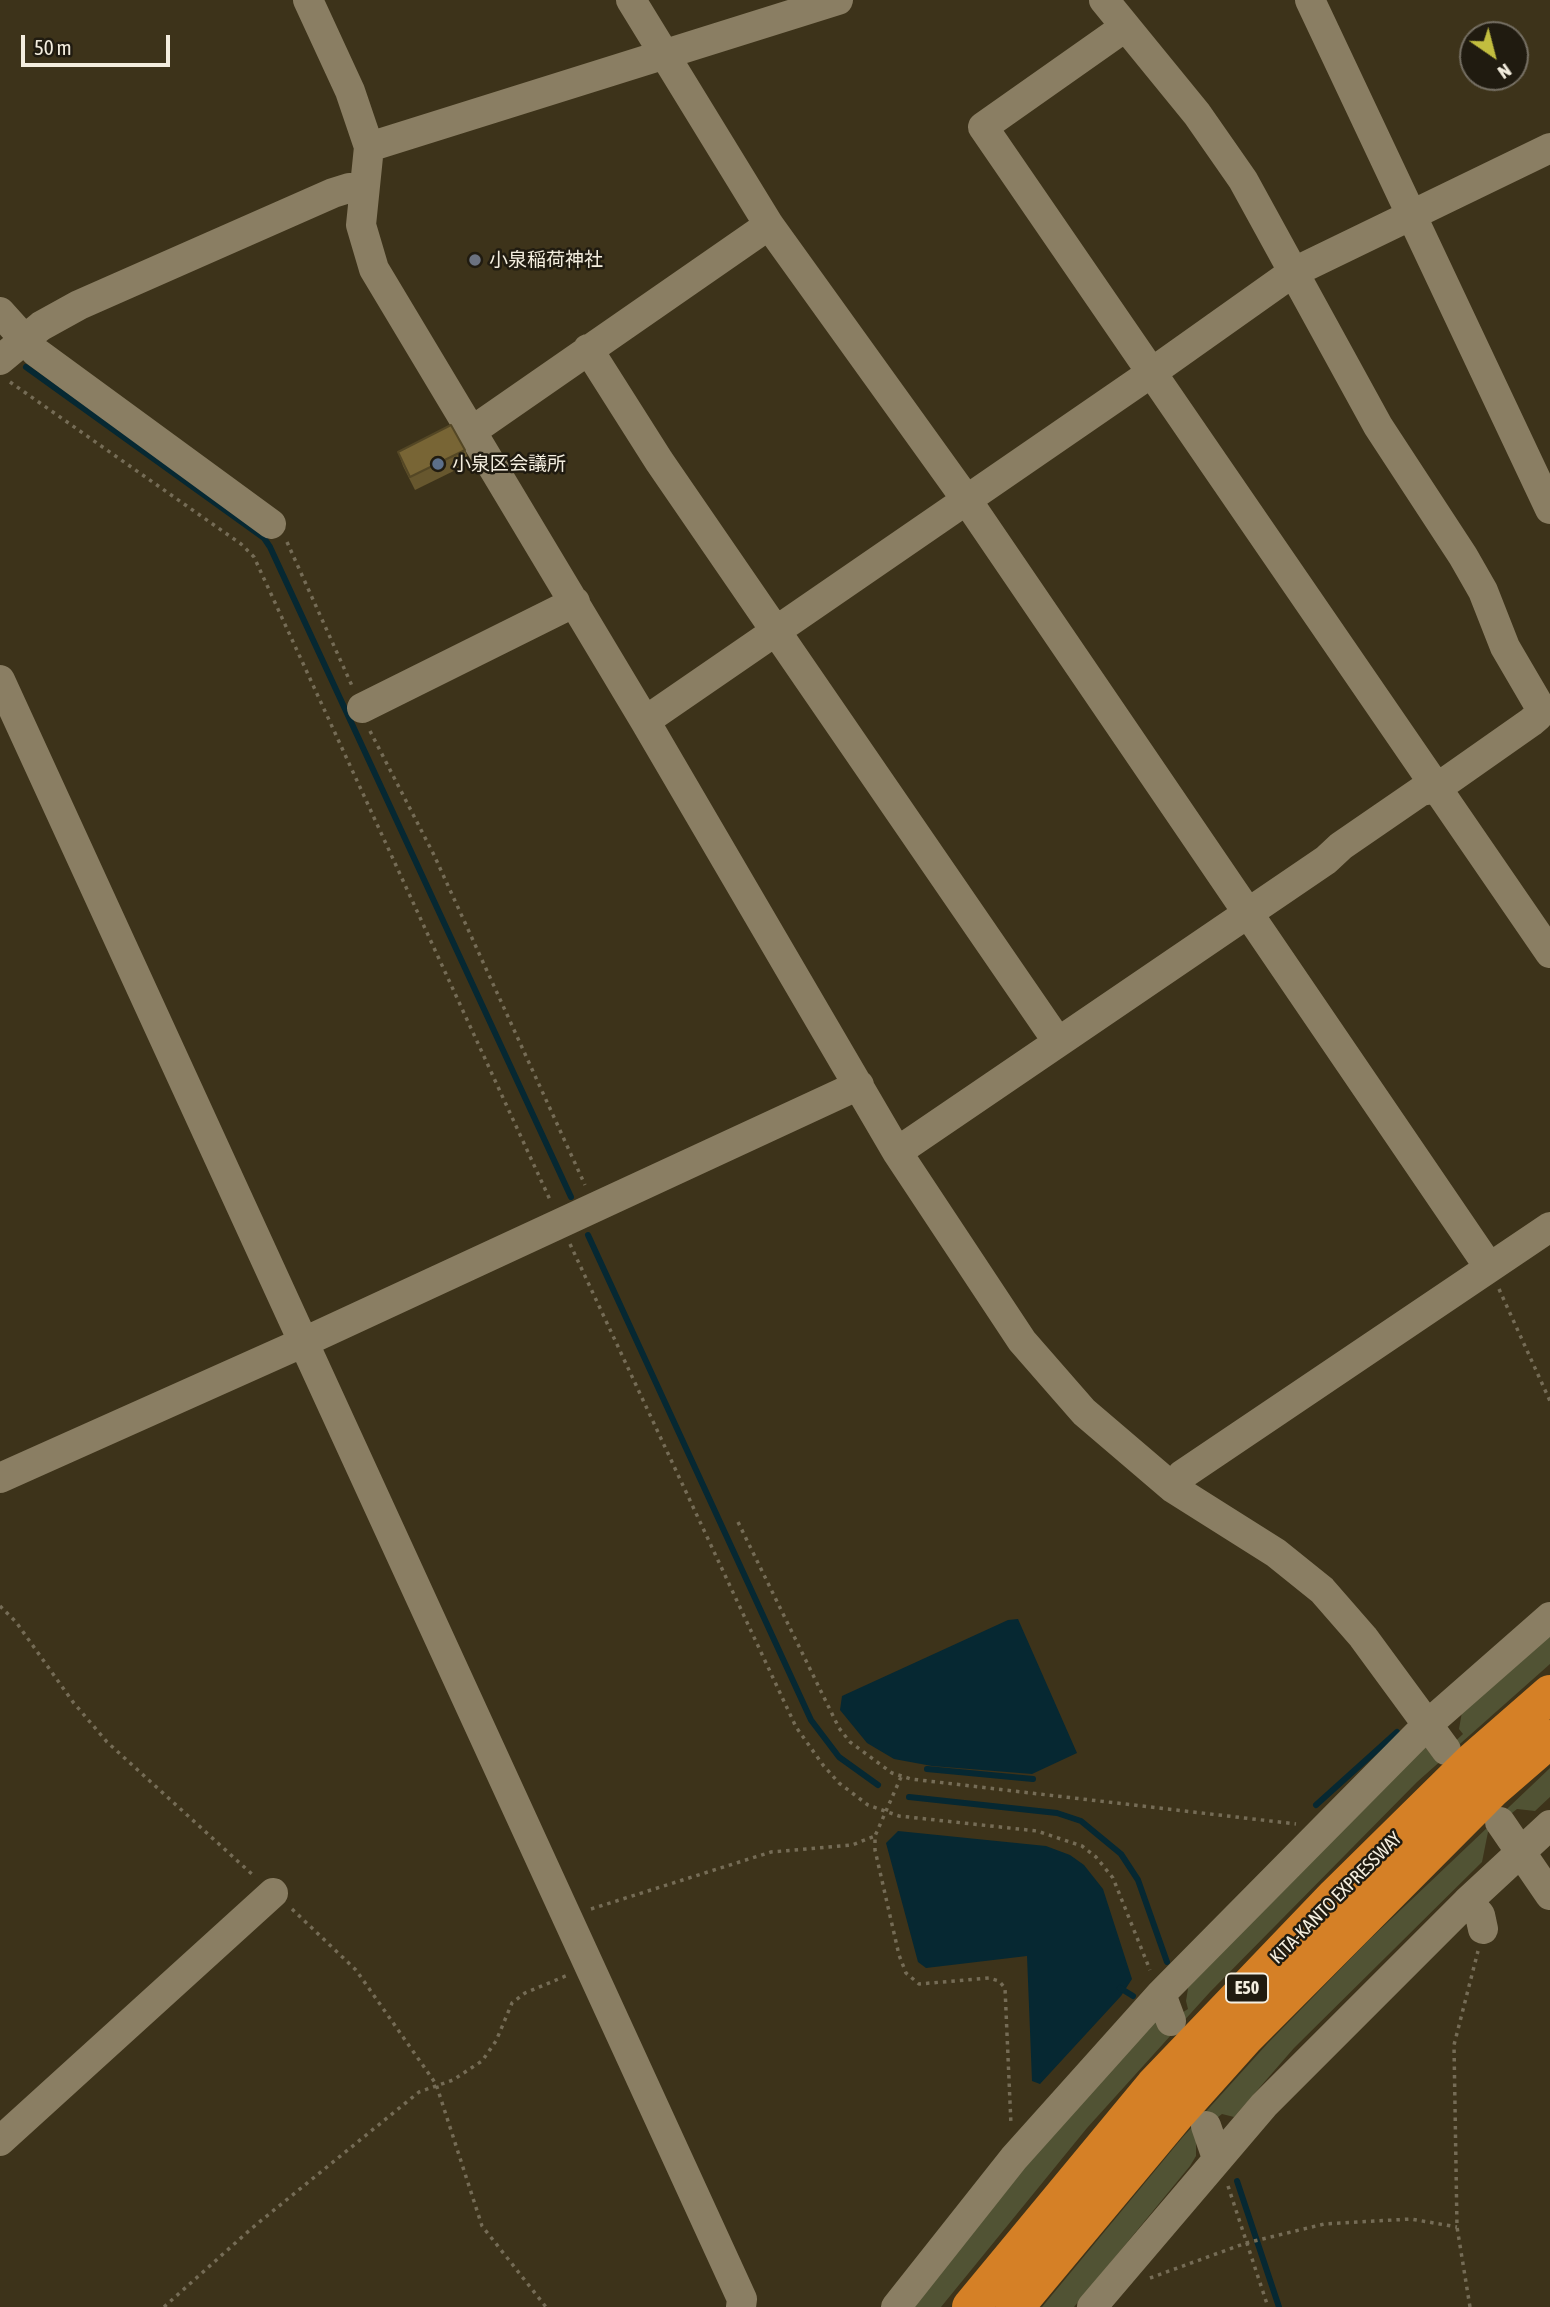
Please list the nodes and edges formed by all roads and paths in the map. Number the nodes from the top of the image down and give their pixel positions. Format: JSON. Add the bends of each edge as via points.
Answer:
{"nodes":[{"id":1,"x":308,"y":0,"type":"edge"},
{"id":2,"x":631,"y":0,"type":"edge"},
{"id":3,"x":838,"y":0,"type":"edge"},
{"id":4,"x":1104,"y":0,"type":"edge"},
{"id":5,"x":1310,"y":0,"type":"edge"},
{"id":6,"x":795,"y":7,"type":"edge"},
{"id":7,"x":1125,"y":27,"type":"junction"},
{"id":8,"x":665,"y":54,"type":"junction"},
{"id":9,"x":369,"y":147,"type":"junction"},
{"id":10,"x":1550,"y":148,"type":"edge"},
{"id":11,"x":363,"y":188,"type":"junction"},
{"id":12,"x":1410,"y":213,"type":"junction"},
{"id":13,"x":769,"y":225,"type":"junction"},
{"id":14,"x":1292,"y":273,"type":"junction"},
{"id":15,"x":0,"y":312,"type":"edge"},
{"id":16,"x":24,"y":339,"type":"junction"},
{"id":17,"x":588,"y":349,"type":"junction"},
{"id":18,"x":3,"y":369,"type":"edge"},
{"id":19,"x":1151,"y":373,"type":"junction"},
{"id":20,"x":472,"y":431,"type":"junction"},
{"id":21,"x":966,"y":499,"type":"junction"},
{"id":22,"x":1550,"y":509,"type":"edge"},
{"id":23,"x":271,"y":524,"type":"joint"},
{"id":24,"x":575,"y":602,"type":"junction"},
{"id":25,"x":776,"y":629,"type":"junction"},
{"id":26,"x":0,"y":680,"type":"edge"},
{"id":27,"x":362,"y":708,"type":"junction"},
{"id":28,"x":645,"y":720,"type":"junction"},
{"id":29,"x":1437,"y":788,"type":"junction"},
{"id":30,"x":1248,"y":912,"type":"junction"},
{"id":31,"x":1550,"y":953,"type":"edge"},
{"id":32,"x":1058,"y":1042,"type":"junction"},
{"id":33,"x":859,"y":1084,"type":"junction"},
{"id":34,"x":897,"y":1152,"type":"junction"},
{"id":35,"x":594,"y":1207,"type":"junction"},
{"id":36,"x":560,"y":1222,"type":"junction"},
{"id":37,"x":1550,"y":1227,"type":"edge"},
{"id":38,"x":1489,"y":1267,"type":"junction"},
{"id":39,"x":304,"y":1342,"type":"junction"},
{"id":40,"x":1550,"y":1401,"type":"edge"},
{"id":41,"x":0,"y":1478,"type":"edge"},
{"id":42,"x":1173,"y":1488,"type":"junction"},
{"id":43,"x":738,"y":1522,"type":"dead end"},
{"id":44,"x":0,"y":1606,"type":"edge"},
{"id":45,"x":1550,"y":1617,"type":"edge"},
{"id":46,"x":1550,"y":1694,"type":"edge"},
{"id":47,"x":1427,"y":1725,"type":"junction"},
{"id":48,"x":1550,"y":1739,"type":"edge"},
{"id":49,"x":1446,"y":1750,"type":"dead end"},
{"id":50,"x":901,"y":1777,"type":"junction"},
{"id":51,"x":885,"y":1811,"type":"junction"},
{"id":52,"x":1500,"y":1822,"type":"dead end"},
{"id":53,"x":1550,"y":1825,"type":"edge"},
{"id":54,"x":1323,"y":1828,"type":"junction"},
{"id":55,"x":875,"y":1836,"type":"junction"},
{"id":56,"x":1519,"y":1853,"type":"junction"},
{"id":57,"x":273,"y":1893,"type":"junction"},
{"id":58,"x":1550,"y":1895,"type":"edge"},
{"id":59,"x":1468,"y":1901,"type":"junction"},
{"id":60,"x":566,"y":1917,"type":"junction"},
{"id":61,"x":1483,"y":1929,"type":"joint"},
{"id":62,"x":587,"y":1965,"type":"junction"},
{"id":63,"x":1166,"y":2008,"type":"junction"},
{"id":64,"x":436,"y":2084,"type":"junction"},
{"id":65,"x":1206,"y":2126,"type":"dead end"},
{"id":66,"x":4,"y":2130,"type":"edge"},
{"id":67,"x":1014,"y":2158,"type":"junction"},
{"id":68,"x":1217,"y":2158,"type":"junction"},
{"id":69,"x":1457,"y":2227,"type":"junction"},
{"id":70,"x":1247,"y":2243,"type":"junction"},
{"id":71,"x":1124,"y":2269,"type":"junction"},
{"id":72,"x":164,"y":2307,"type":"edge"},
{"id":73,"x":546,"y":2307,"type":"edge"},
{"id":74,"x":741,"y":2307,"type":"edge"},
{"id":75,"x":896,"y":2307,"type":"edge"},
{"id":76,"x":971,"y":2307,"type":"edge"},
{"id":77,"x":1015,"y":2307,"type":"edge"},
{"id":78,"x":1092,"y":2307,"type":"edge"},
{"id":79,"x":1268,"y":2307,"type":"edge"},
{"id":80,"x":1470,"y":2307,"type":"edge"}],
"edges":[{"from":1,"to":9,"type":"street","via":[[350,91]]},
{"from":2,"to":8,"type":"street"},
{"from":3,"to":6,"type":"street"},
{"from":4,"to":7,"type":"street"},
{"from":5,"to":12,"type":"street"},
{"from":6,"to":8,"type":"street"},
{"from":7,"to":14,"type":"street","via":[[1225,152]]},
{"from":7,"to":19,"type":"street","via":[[983,127]]},
{"from":8,"to":9,"type":"street"},
{"from":8,"to":13,"type":"street"},
{"from":9,"to":11,"type":"street"},
{"from":10,"to":12,"type":"street"},
{"from":11,"to":16,"type":"street","via":[[333,193],[79,305]]},
{"from":11,"to":20,"type":"street","via":[[361,225],[374,269]]},
{"from":12,"to":14,"type":"street"},
{"from":12,"to":22,"type":"street"},
{"from":13,"to":17,"type":"street"},
{"from":13,"to":21,"type":"street"},
{"from":14,"to":19,"type":"street"},
{"from":14,"to":29,"type":"street","via":[[1378,426],[1470,568],[1505,647],[1540,707],[1531,722]]},
{"from":15,"to":16,"type":"street"},
{"from":16,"to":18,"type":"street"},
{"from":16,"to":23,"type":"street"},
{"from":17,"to":20,"type":"street"},
{"from":17,"to":25,"type":"street"},
{"from":18,"to":36,"type":"path","via":[[254,557]]},
{"from":19,"to":21,"type":"street"},
{"from":19,"to":29,"type":"street"},
{"from":20,"to":24,"type":"street"},
{"from":21,"to":25,"type":"street"},
{"from":21,"to":30,"type":"street"},
{"from":23,"to":27,"type":"path","via":[[288,543]]},
{"from":24,"to":27,"type":"street"},
{"from":24,"to":28,"type":"street"},
{"from":25,"to":28,"type":"street"},
{"from":25,"to":32,"type":"street"},
{"from":26,"to":39,"type":"street"},
{"from":27,"to":35,"type":"path"},
{"from":28,"to":33,"type":"street"},
{"from":29,"to":30,"type":"street","via":[[1422,791]]},
{"from":29,"to":31,"type":"street"},
{"from":30,"to":32,"type":"street"},
{"from":30,"to":38,"type":"street"},
{"from":32,"to":34,"type":"street"},
{"from":33,"to":34,"type":"street"},
{"from":33,"to":35,"type":"street"},
{"from":34,"to":42,"type":"street","via":[[1022,1340],[1084,1412]]},
{"from":35,"to":36,"type":"street"},
{"from":36,"to":39,"type":"street"},
{"from":36,"to":51,"type":"path","via":[[796,1727],[839,1783],[868,1805]]},
{"from":37,"to":38,"type":"street"},
{"from":38,"to":40,"type":"path"},
{"from":38,"to":42,"type":"street","via":[[1182,1475]]},
{"from":39,"to":41,"type":"street"},
{"from":39,"to":60,"type":"street"},
{"from":42,"to":47,"type":"street","via":[[1276,1553],[1322,1590],[1363,1637]]},
{"from":43,"to":50,"type":"path","via":[[839,1728],[850,1742]]},
{"from":44,"to":57,"type":"path","via":[[107,1742]]},
{"from":45,"to":47,"type":"street"},
{"from":46,"to":76,"type":"highway","name":"KITA-KANTO EXPRESSWAY","number":"E50","via":[[1472,1762],[1336,1896],[1154,2085]]},
{"from":47,"to":49,"type":"street"},
{"from":47,"to":54,"type":"street"},
{"from":48,"to":77,"type":"highway","name":"KITA-KANTO EXPRESSWAY","number":"E50","via":[[1492,1789],[1245,2037]]},
{"from":50,"to":51,"type":"path"},
{"from":50,"to":54,"type":"path"},
{"from":51,"to":55,"type":"path"},
{"from":51,"to":63,"type":"path","via":[[1037,1830],[1082,1846],[1107,1868],[1119,1887]]},
{"from":52,"to":56,"type":"street"},
{"from":53,"to":56,"type":"street"},
{"from":54,"to":63,"type":"street"},
{"from":55,"to":60,"type":"path","via":[[845,1846],[771,1852]]},
{"from":55,"to":67,"type":"path","via":[[874,1850],[899,1955],[912,1980],[926,1985],[989,1978],[1005,1988]]},
{"from":56,"to":58,"type":"street"},
{"from":56,"to":59,"type":"street"},
{"from":57,"to":64,"type":"path","via":[[356,1970]]},
{"from":57,"to":66,"type":"street"},
{"from":59,"to":61,"type":"street","via":[[1480,1915]]},
{"from":59,"to":68,"type":"street"},
{"from":60,"to":62,"type":"street"},
{"from":61,"to":69,"type":"path","via":[[1454,2045]]},
{"from":62,"to":64,"type":"path","via":[[512,2003],[482,2061],[453,2080]]},
{"from":62,"to":74,"type":"street","via":[[742,2300]]},
{"from":63,"to":67,"type":"street"},
{"from":64,"to":72,"type":"path","via":[[419,2092],[252,2228]]},
{"from":64,"to":73,"type":"path","via":[[482,2226]]},
{"from":65,"to":68,"type":"street"},
{"from":67,"to":75,"type":"street"},
{"from":68,"to":70,"type":"path"},
{"from":68,"to":71,"type":"street"},
{"from":69,"to":70,"type":"path","via":[[1411,2219],[1357,2220]]},
{"from":69,"to":80,"type":"path"},
{"from":70,"to":71,"type":"path","via":[[1144,2281]]},
{"from":70,"to":79,"type":"path"},
{"from":71,"to":78,"type":"street"}]}
